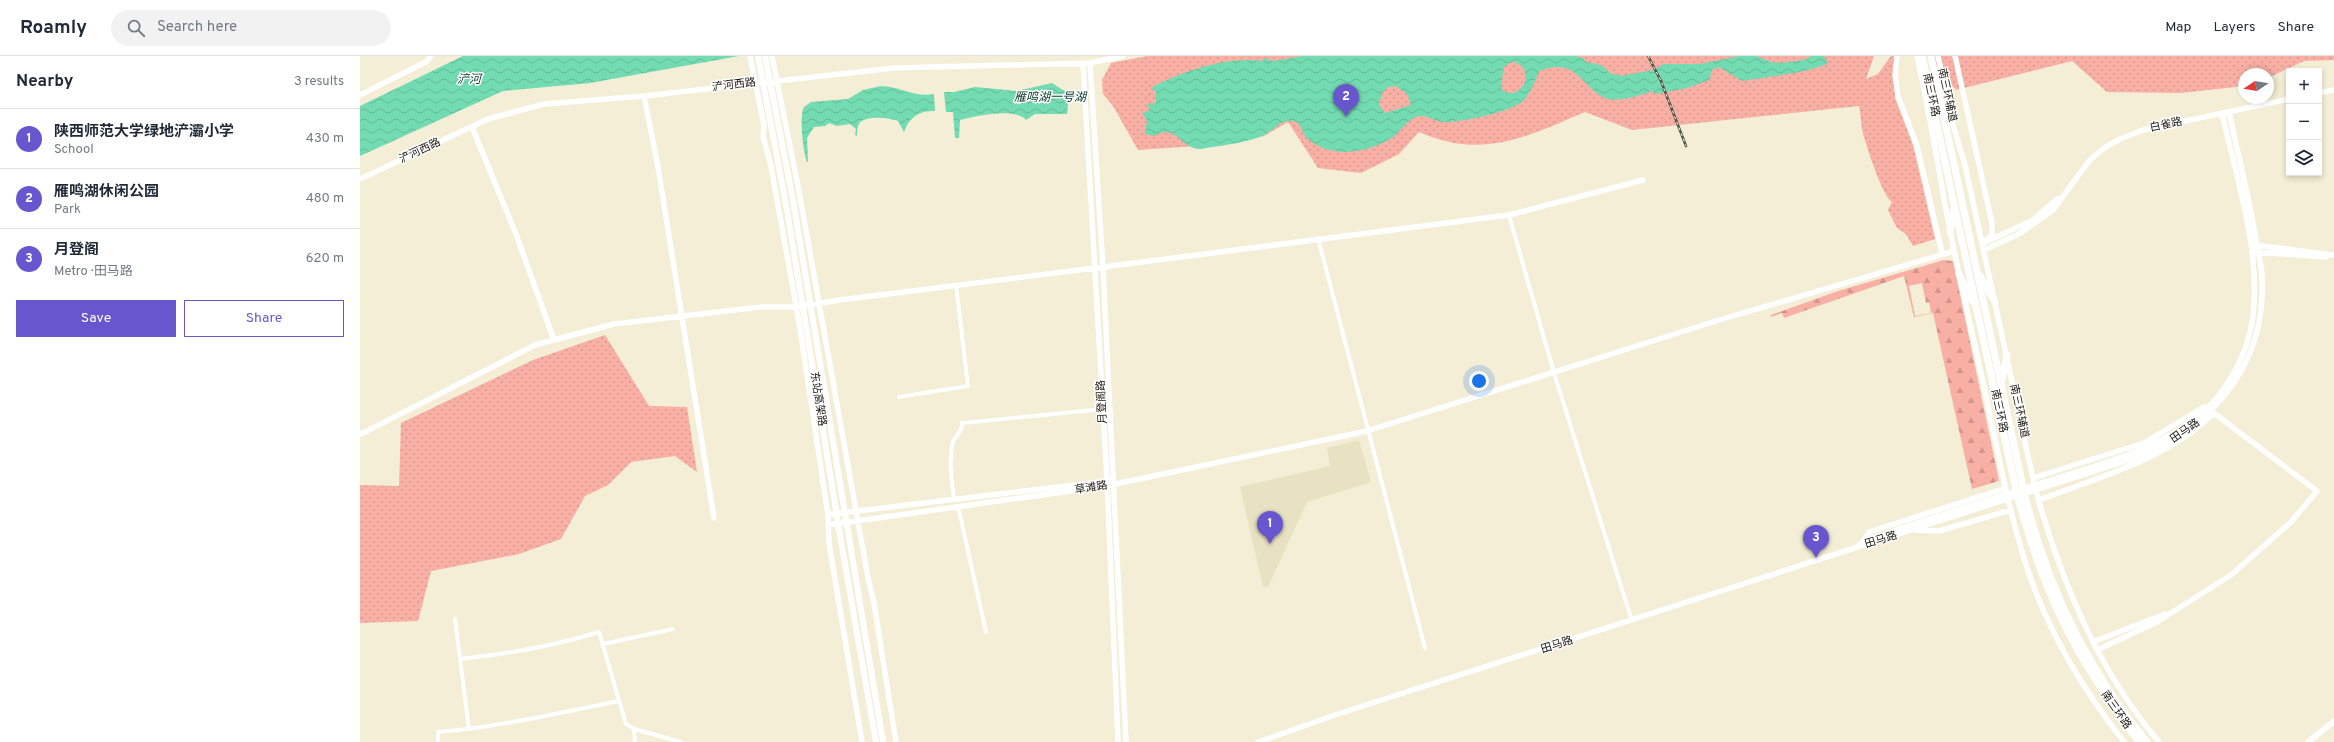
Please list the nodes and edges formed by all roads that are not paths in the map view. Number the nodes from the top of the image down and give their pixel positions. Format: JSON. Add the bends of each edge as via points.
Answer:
{"nodes":[{"id":1,"x":431,"y":56,"type":"edge"},
{"id":2,"x":750,"y":56,"type":"edge"},
{"id":3,"x":758,"y":56,"type":"edge"},
{"id":4,"x":764,"y":56,"type":"edge"},
{"id":5,"x":772,"y":56,"type":"edge"},
{"id":6,"x":1123,"y":56,"type":"edge"},
{"id":7,"x":1897,"y":56,"type":"edge"},
{"id":8,"x":1917,"y":56,"type":"edge"},
{"id":9,"x":1922,"y":56,"type":"edge"},
{"id":10,"x":1931,"y":56,"type":"edge"},
{"id":11,"x":1938,"y":56,"type":"edge"},
{"id":12,"x":1956,"y":56,"type":"edge"},
{"id":13,"x":1083,"y":63,"type":"junction"},
{"id":14,"x":1090,"y":64,"type":"junction"},
{"id":15,"x":777,"y":78,"type":"junction"},
{"id":16,"x":755,"y":81,"type":"junction"},
{"id":17,"x":2334,"y":90,"type":"edge"},
{"id":18,"x":360,"y":91,"type":"edge"},
{"id":19,"x":2322,"y":92,"type":"edge"},
{"id":20,"x":360,"y":95,"type":"edge"},
{"id":21,"x":644,"y":96,"type":"junction"},
{"id":22,"x":1943,"y":96,"type":"junction"},
{"id":23,"x":1929,"y":99,"type":"junction"},
{"id":24,"x":2286,"y":100,"type":"edge"},
{"id":25,"x":2226,"y":113,"type":"junction"},
{"id":26,"x":472,"y":127,"type":"junction"},
{"id":27,"x":360,"y":179,"type":"edge"},
{"id":28,"x":1643,"y":180,"type":"dead end"},
{"id":29,"x":1955,"y":206,"type":"junction"},
{"id":30,"x":1510,"y":215,"type":"junction"},
{"id":31,"x":1950,"y":232,"type":"junction"},
{"id":32,"x":1318,"y":238,"type":"junction"},
{"id":33,"x":2250,"y":244,"type":"junction"},
{"id":34,"x":2257,"y":245,"type":"junction"},
{"id":35,"x":1983,"y":247,"type":"junction"},
{"id":36,"x":1954,"y":251,"type":"junction"},
{"id":37,"x":2251,"y":251,"type":"junction"},
{"id":38,"x":2258,"y":252,"type":"junction"},
{"id":39,"x":1942,"y":253,"type":"junction"},
{"id":40,"x":2334,"y":256,"type":"edge"},
{"id":41,"x":1094,"y":268,"type":"junction"},
{"id":42,"x":1103,"y":268,"type":"junction"},
{"id":43,"x":1976,"y":270,"type":"junction"},
{"id":44,"x":1959,"y":274,"type":"junction"},
{"id":45,"x":956,"y":285,"type":"junction"},
{"id":46,"x":1995,"y":302,"type":"junction"},
{"id":47,"x":818,"y":303,"type":"junction"},
{"id":48,"x":796,"y":307,"type":"junction"},
{"id":49,"x":1977,"y":310,"type":"junction"},
{"id":50,"x":682,"y":317,"type":"junction"},
{"id":51,"x":554,"y":340,"type":"junction"},
{"id":52,"x":2007,"y":355,"type":"junction"},
{"id":53,"x":1554,"y":373,"type":"junction"},
{"id":54,"x":2001,"y":384,"type":"junction"},
{"id":55,"x":899,"y":397,"type":"dead end"},
{"id":56,"x":2212,"y":403,"type":"junction"},
{"id":57,"x":1103,"y":409,"type":"junction"},
{"id":58,"x":2212,"y":412,"type":"junction"},
{"id":59,"x":1367,"y":431,"type":"junction"},
{"id":60,"x":360,"y":433,"type":"edge"},
{"id":61,"x":2116,"y":461,"type":"junction"},
{"id":62,"x":2033,"y":478,"type":"junction"},
{"id":63,"x":1107,"y":483,"type":"junction"},
{"id":64,"x":1114,"y":484,"type":"junction"},
{"id":65,"x":2006,"y":488,"type":"junction"},
{"id":66,"x":954,"y":499,"type":"junction"},
{"id":67,"x":2039,"y":500,"type":"junction"},
{"id":68,"x":958,"y":506,"type":"junction"},
{"id":69,"x":2012,"y":510,"type":"junction"},
{"id":70,"x":856,"y":512,"type":"junction"},
{"id":71,"x":828,"y":515,"type":"junction"},
{"id":72,"x":714,"y":518,"type":"dead end"},
{"id":73,"x":857,"y":519,"type":"junction"},
{"id":74,"x":1939,"y":519,"type":"junction"},
{"id":75,"x":828,"y":525,"type":"junction"},
{"id":76,"x":1915,"y":530,"type":"junction"},
{"id":77,"x":1863,"y":542,"type":"junction"},
{"id":78,"x":1857,"y":547,"type":"junction"},
{"id":79,"x":2175,"y":611,"type":"junction"},
{"id":80,"x":2062,"y":614,"type":"junction"},
{"id":81,"x":455,"y":619,"type":"dead end"},
{"id":82,"x":1632,"y":621,"type":"junction"},
{"id":83,"x":673,"y":630,"type":"dead end"},
{"id":84,"x":986,"y":632,"type":"dead end"},
{"id":85,"x":2093,"y":642,"type":"junction"},
{"id":86,"x":603,"y":644,"type":"junction"},
{"id":87,"x":1425,"y":648,"type":"dead end"},
{"id":88,"x":2097,"y":650,"type":"junction"},
{"id":89,"x":460,"y":658,"type":"junction"},
{"id":90,"x":619,"y":701,"type":"junction"},
{"id":91,"x":2334,"y":720,"type":"edge"},
{"id":92,"x":469,"y":729,"type":"junction"},
{"id":93,"x":634,"y":729,"type":"junction"},
{"id":94,"x":438,"y":742,"type":"edge"},
{"id":95,"x":635,"y":742,"type":"edge"},
{"id":96,"x":681,"y":742,"type":"edge"},
{"id":97,"x":862,"y":742,"type":"edge"},
{"id":98,"x":876,"y":742,"type":"edge"},
{"id":99,"x":883,"y":742,"type":"edge"},
{"id":100,"x":896,"y":742,"type":"edge"},
{"id":101,"x":1118,"y":742,"type":"edge"},
{"id":102,"x":1126,"y":742,"type":"edge"},
{"id":103,"x":1258,"y":742,"type":"edge"},
{"id":104,"x":2124,"y":742,"type":"edge"},
{"id":105,"x":2140,"y":742,"type":"edge"},
{"id":106,"x":2147,"y":742,"type":"edge"},
{"id":107,"x":2159,"y":742,"type":"edge"},
{"id":108,"x":2308,"y":742,"type":"edge"}],
"edges":[{"from":1,"to":18,"type":"street"},
{"from":1,"to":20,"type":"street","via":[[426,62]]},
{"from":2,"to":16,"type":"street"},
{"from":3,"to":98,"type":"main road","name":"东站高架路","via":[[787,210]]},
{"from":4,"to":99,"type":"main road","name":"东站高架路","via":[[793,200]]},
{"from":5,"to":15,"type":"street"},
{"from":6,"to":14,"type":"street","name":"浐河西路"},
{"from":7,"to":39,"type":"street","via":[[1895,75],[1898,96],[1917,146]]},
{"from":8,"to":23,"type":"street","name":"南三环辅道"},
{"from":9,"to":23,"type":"highway","name":"南三环路"},
{"from":10,"to":22,"type":"highway","name":"南三环路"},
{"from":11,"to":22,"type":"street","name":"南三环辅道"},
{"from":12,"to":35,"type":"street","via":[[1992,223],[1992,235]]},
{"from":13,"to":14,"type":"street","name":"浐河西路"},
{"from":13,"to":15,"type":"street","name":"浐河西路","via":[[894,68]]},
{"from":13,"to":41,"type":"street","name":"月登阁路"},
{"from":14,"to":42,"type":"street","name":"月登阁路"},
{"from":15,"to":16,"type":"street","name":"浐河西路"},
{"from":15,"to":47,"type":"street"},
{"from":16,"to":21,"type":"street","name":"浐河西路"},
{"from":16,"to":48,"type":"street"},
{"from":17,"to":19,"type":"street"},
{"from":21,"to":26,"type":"street","name":"浐河西路","via":[[544,104],[488,119]]},
{"from":21,"to":50,"type":"street"},
{"from":22,"to":35,"type":"street","name":"南三环辅道","via":[[1966,165]]},
{"from":22,"to":43,"type":"highway","name":"南三环路"},
{"from":23,"to":29,"type":"highway","name":"南三环路"},
{"from":23,"to":31,"type":"street","name":"南三环辅道"},
{"from":24,"to":25,"type":"street","name":"白雀路"},
{"from":25,"to":33,"type":"street","name":"田马路"},
{"from":25,"to":34,"type":"street","name":"田马路"},
{"from":25,"to":35,"type":"street","name":"白雀路","via":[[2144,130],[2120,139],[2089,161],[2053,210],[2019,234]]},
{"from":26,"to":27,"type":"street","name":"浐河西路"},
{"from":26,"to":51,"type":"street"},
{"from":28,"to":30,"type":"street"},
{"from":29,"to":31,"type":"highway"},
{"from":29,"to":49,"type":"highway","name":"南三环路"},
{"from":30,"to":32,"type":"street"},
{"from":30,"to":53,"type":"street"},
{"from":31,"to":36,"type":"street","name":"南三环辅道"},
{"from":32,"to":42,"type":"street"},
{"from":32,"to":59,"type":"street"},
{"from":33,"to":34,"type":"street"},
{"from":33,"to":37,"type":"street","name":"田马路"},
{"from":34,"to":38,"type":"street","name":"田马路"},
{"from":34,"to":40,"type":"street"},
{"from":35,"to":46,"type":"street","name":"南三环辅道"},
{"from":36,"to":39,"type":"street"},
{"from":36,"to":44,"type":"street","name":"南三环辅道"},
{"from":37,"to":38,"type":"street"},
{"from":37,"to":56,"type":"street","name":"田马路","via":[[2255,274],[2253,309],[2246,346],[2232,377]]},
{"from":38,"to":40,"type":"street"},
{"from":38,"to":58,"type":"street","name":"田马路","via":[[2262,275],[2260,310],[2253,347],[2239,378]]},
{"from":39,"to":53,"type":"street"},
{"from":41,"to":42,"type":"street"},
{"from":41,"to":45,"type":"street"},
{"from":41,"to":57,"type":"street","name":"月登阁路"},
{"from":42,"to":64,"type":"street","name":"月登阁路"},
{"from":43,"to":46,"type":"highway"},
{"from":43,"to":54,"type":"highway","name":"南三环路"},
{"from":44,"to":49,"type":"highway"},
{"from":44,"to":65,"type":"street","name":"南三环辅道"},
{"from":45,"to":47,"type":"street"},
{"from":45,"to":55,"type":"street","via":[[968,386]]},
{"from":46,"to":52,"type":"street","name":"南三环辅道"},
{"from":47,"to":48,"type":"street"},
{"from":47,"to":70,"type":"street"},
{"from":48,"to":50,"type":"street","via":[[761,307]]},
{"from":48,"to":71,"type":"street"},
{"from":49,"to":80,"type":"highway","name":"南三环路","via":[[2017,495],[2032,548]]},
{"from":50,"to":51,"type":"street","via":[[614,324]]},
{"from":50,"to":72,"type":"street"},
{"from":51,"to":60,"type":"street","via":[[535,345]]},
{"from":52,"to":54,"type":"highway"},
{"from":52,"to":62,"type":"street","name":"南三环辅道"},
{"from":53,"to":59,"type":"street"},
{"from":53,"to":82,"type":"street"},
{"from":54,"to":80,"type":"highway","name":"南三环路","via":[[2041,555]]},
{"from":56,"to":61,"type":"street","name":"田马路","via":[[2171,435]]},
{"from":56,"to":62,"type":"street","via":[[2144,443]]},
{"from":57,"to":63,"type":"street","name":"月登阁路"},
{"from":57,"to":66,"type":"street","via":[[962,422],[963,427],[954,441],[950,471]]},
{"from":58,"to":61,"type":"street","name":"田马路","via":[[2156,450]]},
{"from":58,"to":67,"type":"street","via":[[2194,432],[2170,448],[2148,459]]},
{"from":58,"to":79,"type":"street","via":[[2317,491],[2290,522],[2251,558],[2211,589]]},
{"from":59,"to":64,"type":"street"},
{"from":59,"to":87,"type":"street"},
{"from":61,"to":74,"type":"street","name":"田马路"},
{"from":62,"to":67,"type":"street","name":"南三环辅道"},
{"from":63,"to":64,"type":"street","name":"草滩路"},
{"from":63,"to":66,"type":"street","name":"草滩路"},
{"from":63,"to":68,"type":"street","name":"草滩路"},
{"from":63,"to":101,"type":"street","name":"月登阁路"},
{"from":64,"to":102,"type":"street","name":"月登阁路"},
{"from":65,"to":69,"type":"street","name":"南三环辅道"},
{"from":65,"to":77,"type":"street","via":[[1869,532]]},
{"from":66,"to":70,"type":"street","name":"草滩路"},
{"from":67,"to":85,"type":"street","name":"南三环辅道","via":[[2065,582]]},
{"from":68,"to":73,"type":"street","name":"草滩路"},
{"from":68,"to":84,"type":"street"},
{"from":69,"to":76,"type":"street","via":[[1939,531]]},
{"from":69,"to":104,"type":"street","name":"南三环辅道","via":[[2024,559],[2044,610],[2068,659],[2096,706]]},
{"from":70,"to":71,"type":"street","name":"草滩路"},
{"from":70,"to":73,"type":"street"},
{"from":71,"to":75,"type":"street"},
{"from":73,"to":75,"type":"street","name":"草滩路"},
{"from":73,"to":100,"type":"street","via":[[874,603]]},
{"from":74,"to":76,"type":"street","name":"田马路"},
{"from":74,"to":77,"type":"street","name":"田马路"},
{"from":75,"to":97,"type":"street"},
{"from":76,"to":78,"type":"street","name":"田马路"},
{"from":77,"to":78,"type":"street","name":"田马路"},
{"from":78,"to":82,"type":"street","name":"田马路"},
{"from":79,"to":85,"type":"street"},
{"from":79,"to":88,"type":"street","via":[[2144,629]]},
{"from":80,"to":105,"type":"highway","name":"南三环路","via":[[2080,656]]},
{"from":80,"to":106,"type":"highway","name":"南三环路","via":[[2106,684]]},
{"from":81,"to":89,"type":"street"},
{"from":82,"to":103,"type":"street","name":"田马路","via":[[1338,714]]},
{"from":83,"to":86,"type":"street"},
{"from":85,"to":88,"type":"street","name":"南三环辅道"},
{"from":86,"to":89,"type":"street","via":[[599,632],[570,641]]},
{"from":86,"to":90,"type":"street"},
{"from":88,"to":107,"type":"street","name":"南三环辅道","via":[[2133,708]]},
{"from":89,"to":92,"type":"street"},
{"from":90,"to":92,"type":"street"},
{"from":90,"to":93,"type":"street","via":[[626,724]]},
{"from":91,"to":108,"type":"main road"},
{"from":92,"to":94,"type":"street","via":[[438,732]]},
{"from":93,"to":95,"type":"street"},
{"from":93,"to":96,"type":"street"}]}
